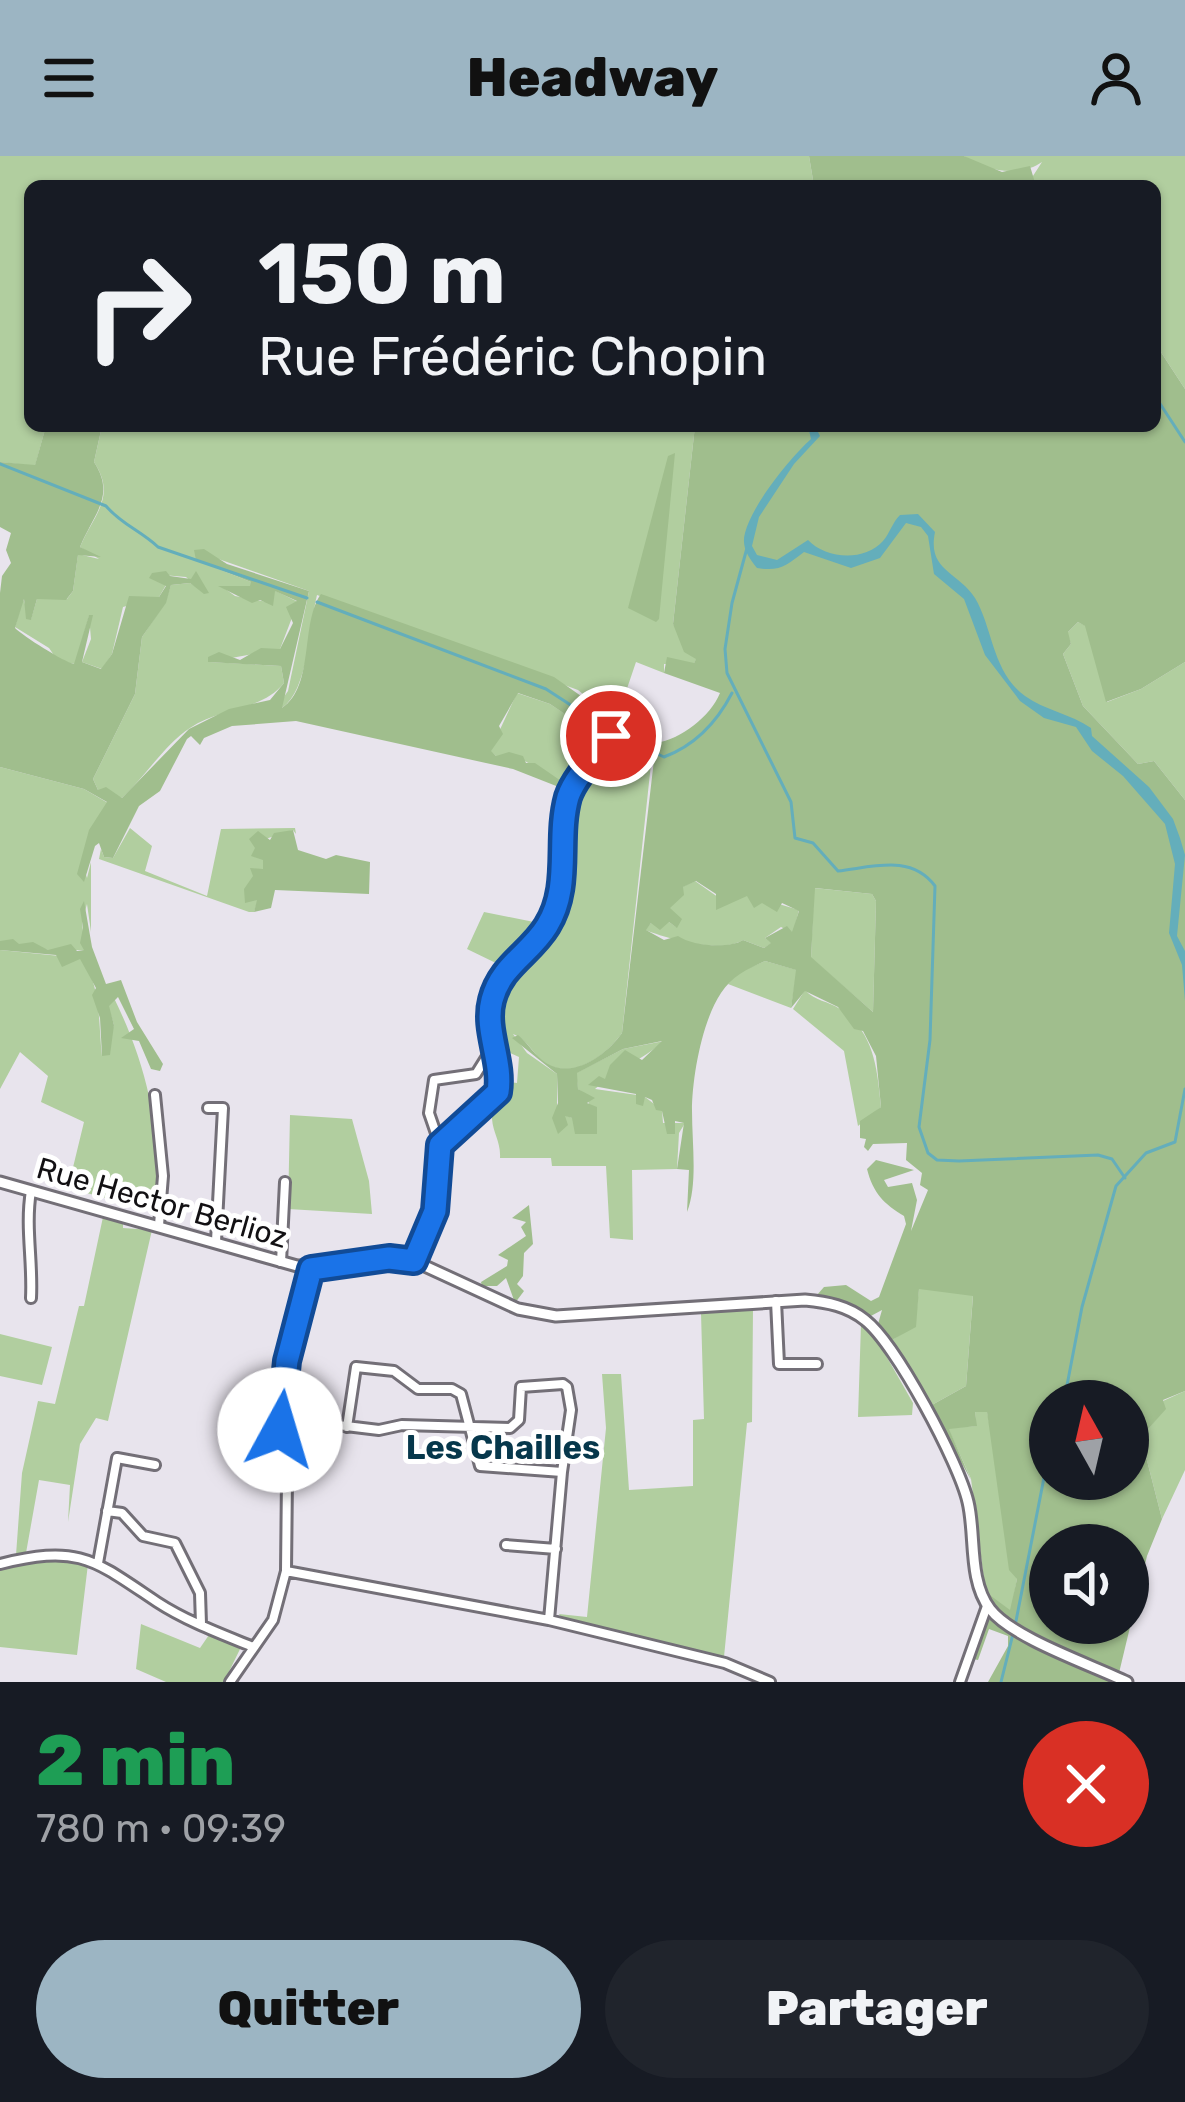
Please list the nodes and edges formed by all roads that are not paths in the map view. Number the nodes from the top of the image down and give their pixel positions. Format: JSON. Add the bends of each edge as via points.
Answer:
{"nodes":[{"id":1,"x":611,"y":736,"type":"dead end"},
{"id":2,"x":496,"y":1042,"type":"junction"},
{"id":3,"x":155,"y":1095,"type":"dead end"},
{"id":4,"x":208,"y":1108,"type":"dead end"},
{"id":5,"x":440,"y":1145,"type":"junction"},
{"id":6,"x":0,"y":1182,"type":"edge"},
{"id":7,"x":285,"y":1182,"type":"dead end"},
{"id":8,"x":32,"y":1191,"type":"junction"},
{"id":9,"x":159,"y":1225,"type":"junction"},
{"id":10,"x":216,"y":1241,"type":"junction"},
{"id":11,"x":414,"y":1261,"type":"junction"},
{"id":12,"x":281,"y":1262,"type":"junction"},
{"id":13,"x":311,"y":1269,"type":"junction"},
{"id":14,"x":32,"y":1298,"type":"dead end"},
{"id":15,"x":776,"y":1301,"type":"junction"},
{"id":16,"x":817,"y":1364,"type":"dead end"},
{"id":17,"x":280,"y":1418,"type":"junction"},
{"id":18,"x":347,"y":1426,"type":"junction"},
{"id":19,"x":469,"y":1428,"type":"junction"},
{"id":20,"x":155,"y":1465,"type":"dead end"},
{"id":21,"x":562,"y":1472,"type":"junction"},
{"id":22,"x":107,"y":1511,"type":"junction"},
{"id":23,"x":506,"y":1545,"type":"dead end"},
{"id":24,"x":556,"y":1549,"type":"junction"},
{"id":25,"x":98,"y":1563,"type":"junction"},
{"id":26,"x":0,"y":1564,"type":"edge"},
{"id":27,"x":286,"y":1571,"type":"junction"},
{"id":28,"x":987,"y":1606,"type":"junction"},
{"id":29,"x":549,"y":1620,"type":"junction"},
{"id":30,"x":201,"y":1624,"type":"junction"},
{"id":31,"x":253,"y":1647,"type":"junction"},
{"id":32,"x":230,"y":1682,"type":"edge"},
{"id":33,"x":770,"y":1682,"type":"edge"},
{"id":34,"x":960,"y":1682,"type":"edge"},
{"id":35,"x":1127,"y":1682,"type":"edge"}],
"edges":[{"from":1,"to":2,"type":"street","via":[[569,794],[554,913],[496,986]]},
{"from":2,"to":5,"type":"street","via":[[498,1092]]},
{"from":2,"to":5,"type":"street","via":[[476,1074],[434,1079],[429,1113]]},
{"from":3,"to":9,"type":"street"},
{"from":4,"to":10,"type":"street","via":[[223,1108]]},
{"from":5,"to":11,"type":"street","via":[[435,1211]]},
{"from":6,"to":8,"type":"street","name":"Rue Hector Berlioz"},
{"from":7,"to":12,"type":"street"},
{"from":8,"to":9,"type":"street","name":"Rue Hector Berlioz"},
{"from":8,"to":14,"type":"street"},
{"from":9,"to":10,"type":"street","name":"Rue Hector Berlioz"},
{"from":10,"to":12,"type":"street","name":"Rue Hector Berlioz"},
{"from":11,"to":13,"type":"street"},
{"from":11,"to":15,"type":"street","via":[[518,1309],[556,1316]]},
{"from":12,"to":13,"type":"street","name":"Rue Hector Berlioz"},
{"from":13,"to":17,"type":"street"},
{"from":15,"to":16,"type":"street","via":[[779,1364]]},
{"from":15,"to":28,"type":"street","via":[[846,1308],[888,1345],[963,1482]]},
{"from":17,"to":18,"type":"street"},
{"from":17,"to":27,"type":"street"},
{"from":18,"to":19,"type":"street"},
{"from":18,"to":19,"type":"street","via":[[356,1367],[394,1371],[418,1389],[457,1390]]},
{"from":19,"to":21,"type":"street","via":[[480,1466]]},
{"from":19,"to":21,"type":"street","via":[[516,1426],[521,1387],[562,1384],[571,1410]]},
{"from":20,"to":22,"type":"street","via":[[117,1458]]},
{"from":21,"to":24,"type":"street"},
{"from":22,"to":25,"type":"street"},
{"from":22,"to":30,"type":"street","via":[[122,1514],[143,1536],[175,1543],[200,1593]]},
{"from":23,"to":24,"type":"street"},
{"from":24,"to":29,"type":"street"},
{"from":25,"to":26,"type":"street","via":[[59,1554]]},
{"from":25,"to":30,"type":"street"},
{"from":27,"to":29,"type":"street"},
{"from":27,"to":31,"type":"street","via":[[273,1620]]},
{"from":28,"to":34,"type":"street"},
{"from":28,"to":35,"type":"street","via":[[1009,1625]]},
{"from":29,"to":33,"type":"street","via":[[725,1663]]},
{"from":30,"to":31,"type":"street"},
{"from":31,"to":32,"type":"street"}]}
